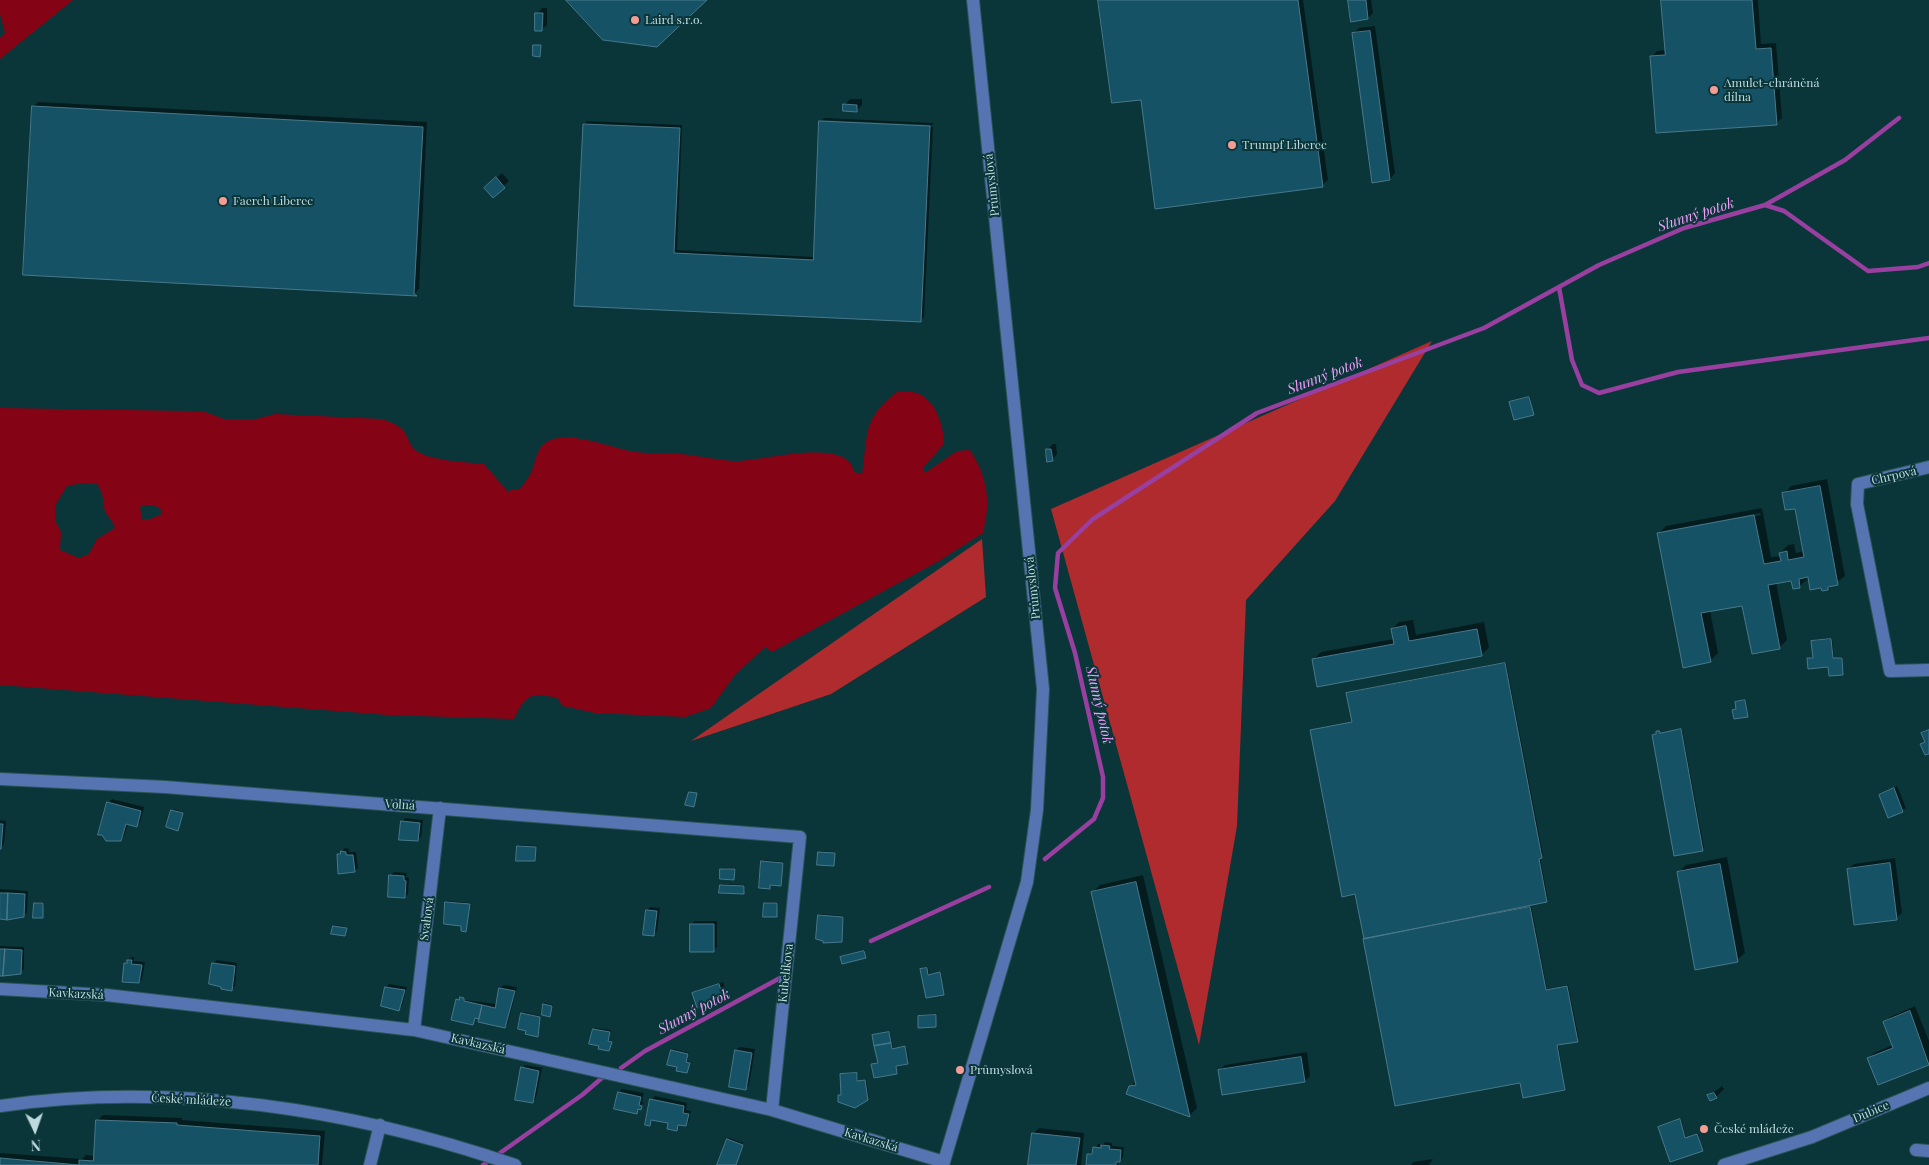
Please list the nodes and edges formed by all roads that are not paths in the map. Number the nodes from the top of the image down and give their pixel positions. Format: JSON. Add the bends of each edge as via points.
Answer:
{"nodes":[{"id":1,"x":973,"y":0,"type":"edge"},
{"id":2,"x":1929,"y":468,"type":"edge"},
{"id":3,"x":1929,"y":670,"type":"edge"},
{"id":4,"x":0,"y":779,"type":"edge"},
{"id":5,"x":440,"y":808,"type":"junction"},
{"id":6,"x":800,"y":837,"type":"joint"},
{"id":7,"x":0,"y":989,"type":"edge"},
{"id":8,"x":414,"y":1030,"type":"junction"},
{"id":9,"x":1929,"y":1088,"type":"edge"},
{"id":10,"x":0,"y":1106,"type":"edge"},
{"id":11,"x":772,"y":1110,"type":"junction"},
{"id":12,"x":380,"y":1125,"type":"junction"},
{"id":13,"x":944,"y":1164,"type":"edge"},
{"id":14,"x":370,"y":1165,"type":"edge"},
{"id":15,"x":515,"y":1165,"type":"edge"},
{"id":16,"x":1724,"y":1165,"type":"edge"}],
"edges":[{"from":1,"to":13,"type":"street","name":"Průmyslová","via":[[1043,689],[1037,810],[1027,882]]},
{"from":2,"to":3,"type":"street","name":"Chrpová","via":[[1858,484],[1857,504],[1890,671]]},
{"from":4,"to":5,"type":"street","name":"Volná","via":[[164,787]]},
{"from":5,"to":6,"type":"street","name":"Volná"},
{"from":5,"to":8,"type":"street","name":"Svahová"},
{"from":6,"to":11,"type":"street","name":"Kubelíkova"},
{"from":7,"to":8,"type":"street","name":"Kavkazská","via":[[106,996]]},
{"from":8,"to":11,"type":"street","name":"Kavkazská"},
{"from":9,"to":16,"type":"street","name":"Dubice","via":[[1812,1137]]},
{"from":10,"to":12,"type":"street","name":"České mládeže","via":[[104,1098],[172,1097],[242,1102]]},
{"from":11,"to":13,"type":"street","name":"Kavkazská"},
{"from":12,"to":14,"type":"street"},
{"from":12,"to":15,"type":"street","name":"České mládeže"}]}
